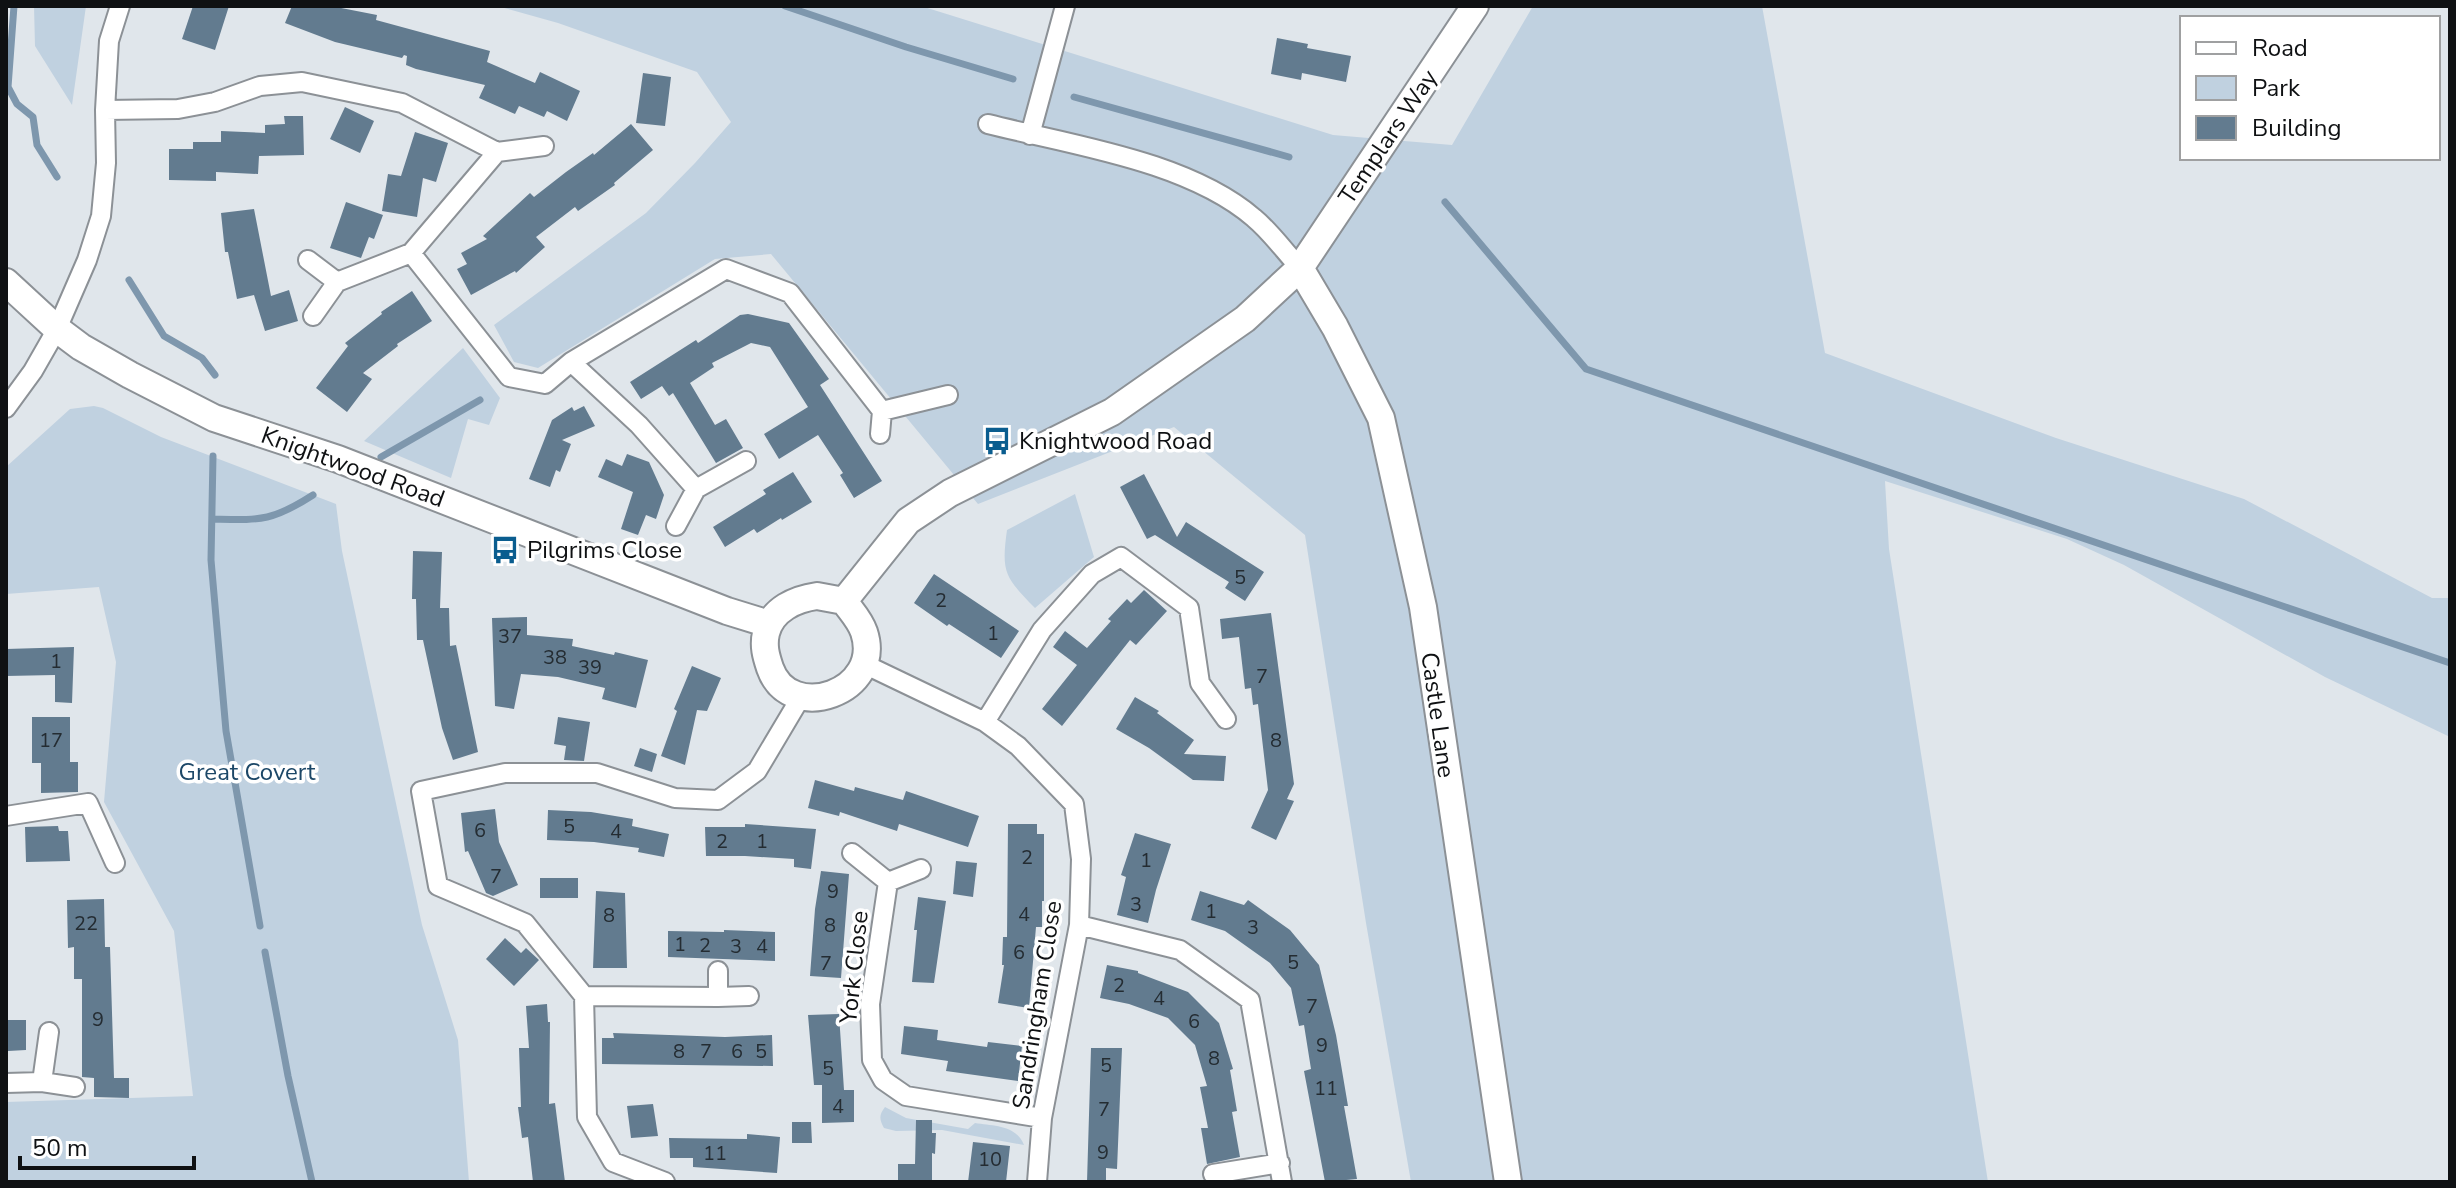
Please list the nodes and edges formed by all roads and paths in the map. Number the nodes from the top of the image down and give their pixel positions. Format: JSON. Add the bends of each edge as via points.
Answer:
{"nodes":[{"id":1,"x":120,"y":6,"type":"edge"},
{"id":2,"x":1065,"y":6,"type":"edge"},
{"id":3,"x":1475,"y":6,"type":"edge"},
{"id":4,"x":105,"y":110,"type":"junction"},
{"id":5,"x":988,"y":124,"type":"dead end"},
{"id":6,"x":1030,"y":135,"type":"junction"},
{"id":7,"x":544,"y":146,"type":"dead end"},
{"id":8,"x":497,"y":152,"type":"junction"},
{"id":9,"x":411,"y":253,"type":"junction"},
{"id":10,"x":308,"y":260,"type":"dead end"},
{"id":11,"x":1300,"y":268,"type":"junction"},
{"id":12,"x":6,"y":282,"type":"edge"},
{"id":13,"x":337,"y":282,"type":"junction"},
{"id":14,"x":313,"y":316,"type":"dead end"},
{"id":15,"x":57,"y":329,"type":"junction"},
{"id":16,"x":571,"y":362,"type":"junction"},
{"id":17,"x":948,"y":395,"type":"dead end"},
{"id":18,"x":6,"y":408,"type":"edge"},
{"id":19,"x":882,"y":411,"type":"junction"},
{"id":20,"x":880,"y":434,"type":"dead end"},
{"id":21,"x":746,"y":461,"type":"dead end"},
{"id":22,"x":696,"y":489,"type":"junction"},
{"id":23,"x":676,"y":526,"type":"dead end"},
{"id":24,"x":844,"y":601,"type":"junction"},
{"id":25,"x":769,"y":624,"type":"junction"},
{"id":26,"x":864,"y":664,"type":"junction"},
{"id":27,"x":801,"y":697,"type":"junction"},
{"id":28,"x":1226,"y":719,"type":"dead end"},
{"id":29,"x":985,"y":722,"type":"junction"},
{"id":30,"x":6,"y":816,"type":"edge"},
{"id":31,"x":852,"y":853,"type":"dead end"},
{"id":32,"x":115,"y":863,"type":"dead end"},
{"id":33,"x":921,"y":869,"type":"dead end"},
{"id":34,"x":888,"y":882,"type":"junction"},
{"id":35,"x":1079,"y":925,"type":"junction"},
{"id":36,"x":718,"y":971,"type":"dead end"},
{"id":37,"x":584,"y":996,"type":"junction"},
{"id":38,"x":749,"y":996,"type":"dead end"},
{"id":39,"x":718,"y":997,"type":"junction"},
{"id":40,"x":49,"y":1032,"type":"dead end"},
{"id":41,"x":42,"y":1082,"type":"junction"},
{"id":42,"x":6,"y":1083,"type":"edge"},
{"id":43,"x":75,"y":1087,"type":"dead end"},
{"id":44,"x":1042,"y":1118,"type":"junction"},
{"id":45,"x":1281,"y":1172,"type":"edge"},
{"id":46,"x":1213,"y":1174,"type":"dead end"},
{"id":47,"x":665,"y":1182,"type":"edge"},
{"id":48,"x":1037,"y":1182,"type":"edge"},
{"id":49,"x":1508,"y":1182,"type":"edge"}],
"edges":[{"from":1,"to":4,"type":"street","via":[[109,41]]},
{"from":2,"to":6,"type":"street"},
{"from":3,"to":11,"type":"street","name":"Templars Way"},
{"from":4,"to":8,"type":"street","via":[[178,109],[260,86],[302,82],[402,103]]},
{"from":4,"to":15,"type":"street","via":[[101,216]]},
{"from":5,"to":6,"type":"street"},
{"from":6,"to":11,"type":"street","via":[[1147,163],[1218,193],[1254,218]]},
{"from":7,"to":8,"type":"street"},
{"from":8,"to":9,"type":"street"},
{"from":9,"to":13,"type":"street"},
{"from":9,"to":16,"type":"street","via":[[509,377],[545,384]]},
{"from":10,"to":13,"type":"street"},
{"from":11,"to":24,"type":"street","via":[[1245,319],[1112,412],[950,493],[908,521]]},
{"from":11,"to":49,"type":"street","name":"Castle Lane","via":[[1381,418],[1423,607]]},
{"from":12,"to":15,"type":"street","name":"Knightwood Road"},
{"from":13,"to":14,"type":"street"},
{"from":15,"to":18,"type":"street"},
{"from":15,"to":25,"type":"street","name":"Knightwood Road","via":[[119,369],[214,418],[338,459]]},
{"from":16,"to":19,"type":"street","via":[[726,269],[790,293]]},
{"from":16,"to":22,"type":"street","via":[[639,425]]},
{"from":17,"to":19,"type":"street"},
{"from":19,"to":20,"type":"street"},
{"from":21,"to":22,"type":"street"},
{"from":22,"to":23,"type":"street"},
{"from":24,"to":25,"type":"street","via":[[800,599]]},
{"from":24,"to":26,"type":"street","via":[[864,634]]},
{"from":25,"to":27,"type":"street","via":[[764,651],[773,676]]},
{"from":26,"to":27,"type":"street","via":[[841,691],[817,699]]},
{"from":26,"to":29,"type":"street","name":"Sandringham Close"},
{"from":27,"to":37,"type":"street","via":[[757,771],[718,800],[675,798],[597,773],[505,773],[421,791],[438,886],[525,923]]},
{"from":28,"to":29,"type":"street","via":[[1200,683],[1189,608],[1121,557],[1092,574],[1042,630]]},
{"from":29,"to":35,"type":"street","name":"Sandringham Close","via":[[1018,746],[1074,804],[1081,859]]},
{"from":30,"to":32,"type":"street","via":[[88,803]]},
{"from":31,"to":34,"type":"street","name":"York Close"},
{"from":33,"to":34,"type":"street","name":"York Close"},
{"from":34,"to":44,"type":"street","name":"York Close","via":[[870,1004],[872,1060],[883,1080],[906,1096]]},
{"from":35,"to":44,"type":"street","name":"Sandringham Close"},
{"from":35,"to":45,"type":"street","via":[[1180,950],[1250,1000]]},
{"from":36,"to":39,"type":"street"},
{"from":37,"to":39,"type":"street"},
{"from":37,"to":47,"type":"street","via":[[587,1117],[613,1162]]},
{"from":38,"to":39,"type":"street"},
{"from":40,"to":41,"type":"street"},
{"from":41,"to":42,"type":"street"},
{"from":41,"to":43,"type":"street"},
{"from":44,"to":48,"type":"street","name":"Sandringham Close"},
{"from":45,"to":46,"type":"street"}]}
